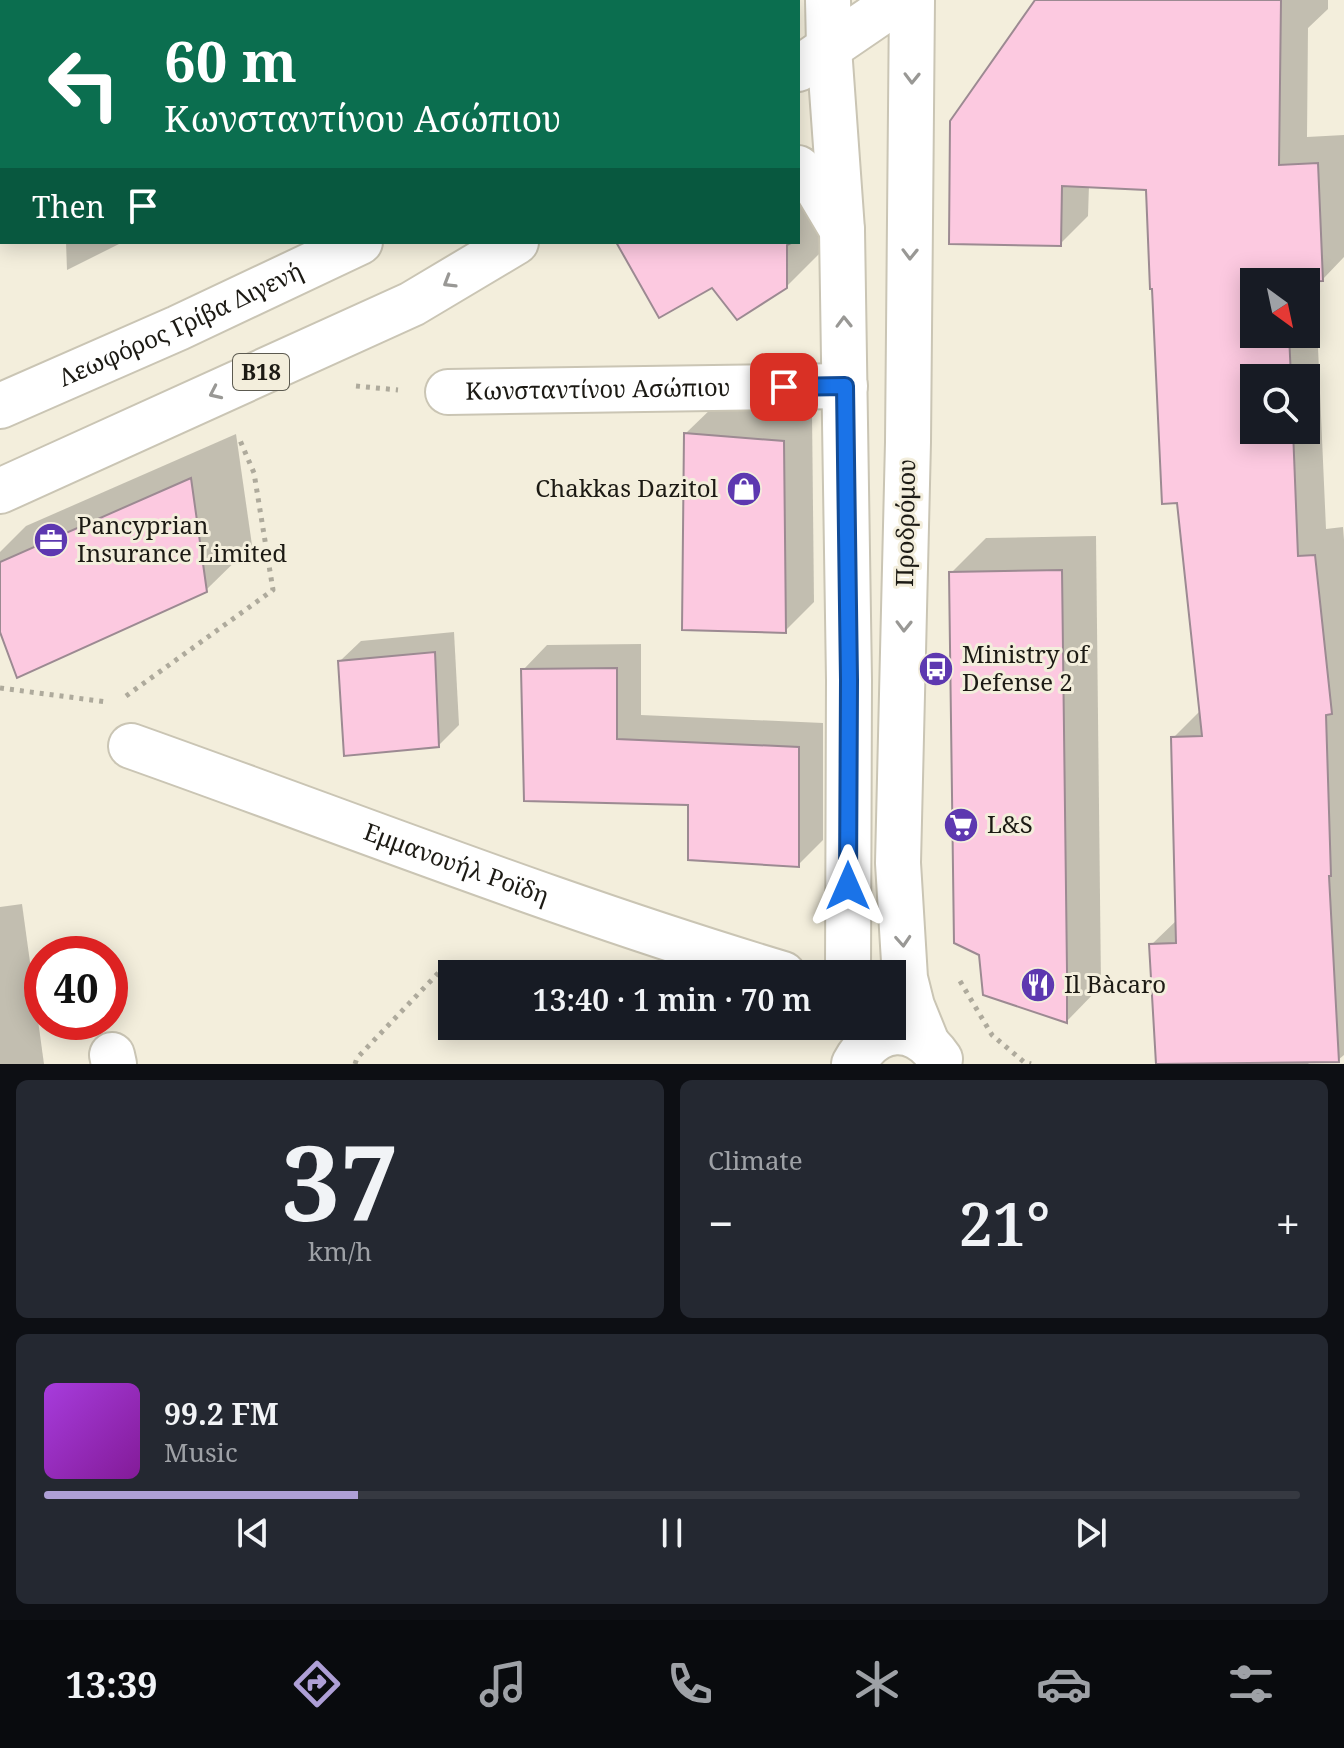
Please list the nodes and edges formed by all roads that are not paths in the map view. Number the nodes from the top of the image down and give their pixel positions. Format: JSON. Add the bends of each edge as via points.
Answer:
{"nodes":[{"id":1,"x":828,"y":0,"type":"edge"},
{"id":2,"x":899,"y":0,"type":"edge"},
{"id":3,"x":912,"y":0,"type":"edge"},
{"id":4,"x":814,"y":58,"type":"edge"},
{"id":5,"x":800,"y":170,"type":"edge"},
{"id":6,"x":842,"y":230,"type":"junction"},
{"id":7,"x":356,"y":244,"type":"edge"},
{"id":8,"x":513,"y":244,"type":"edge"},
{"id":9,"x":845,"y":386,"type":"junction"},
{"id":10,"x":448,"y":392,"type":"dead end"},
{"id":11,"x":0,"y":406,"type":"edge"},
{"id":12,"x":0,"y":491,"type":"edge"},
{"id":13,"x":131,"y":746,"type":"dead end"},
{"id":14,"x":735,"y":960,"type":"edge"},
{"id":15,"x":848,"y":960,"type":"edge"},
{"id":16,"x":851,"y":1040,"type":"edge"},
{"id":17,"x":934,"y":1053,"type":"edge"},
{"id":18,"x":854,"y":1064,"type":"edge"}],
"edges":[{"from":1,"to":4,"type":"street"},
{"from":2,"to":4,"type":"street"},
{"from":3,"to":17,"type":"street","name":"Προδρόμου","one_way":true,"via":[[898,863],[905,978]]},
{"from":4,"to":6,"type":"street"},
{"from":5,"to":6,"type":"street"},
{"from":9,"to":6,"type":"street","one_way":true},
{"from":7,"to":11,"type":"street","name":"Λεωφόρος Γρίβα Διγενή"},
{"from":8,"to":12,"type":"street","number":"B18","one_way":true,"via":[[412,304]]},
{"from":9,"to":10,"type":"street","name":"Κωνσταντίνου Ασώπιου"},
{"from":9,"to":15,"type":"street"},
{"from":13,"to":14,"type":"street","name":"Εμμανουήλ Ροϊδη"},
{"from":16,"to":18,"type":"street","name":"Προδρόμου"},
{"from":17,"to":18,"type":"street","name":"Προδρόμου","via":[[916,1036],[891,1033],[868,1043]]}]}
